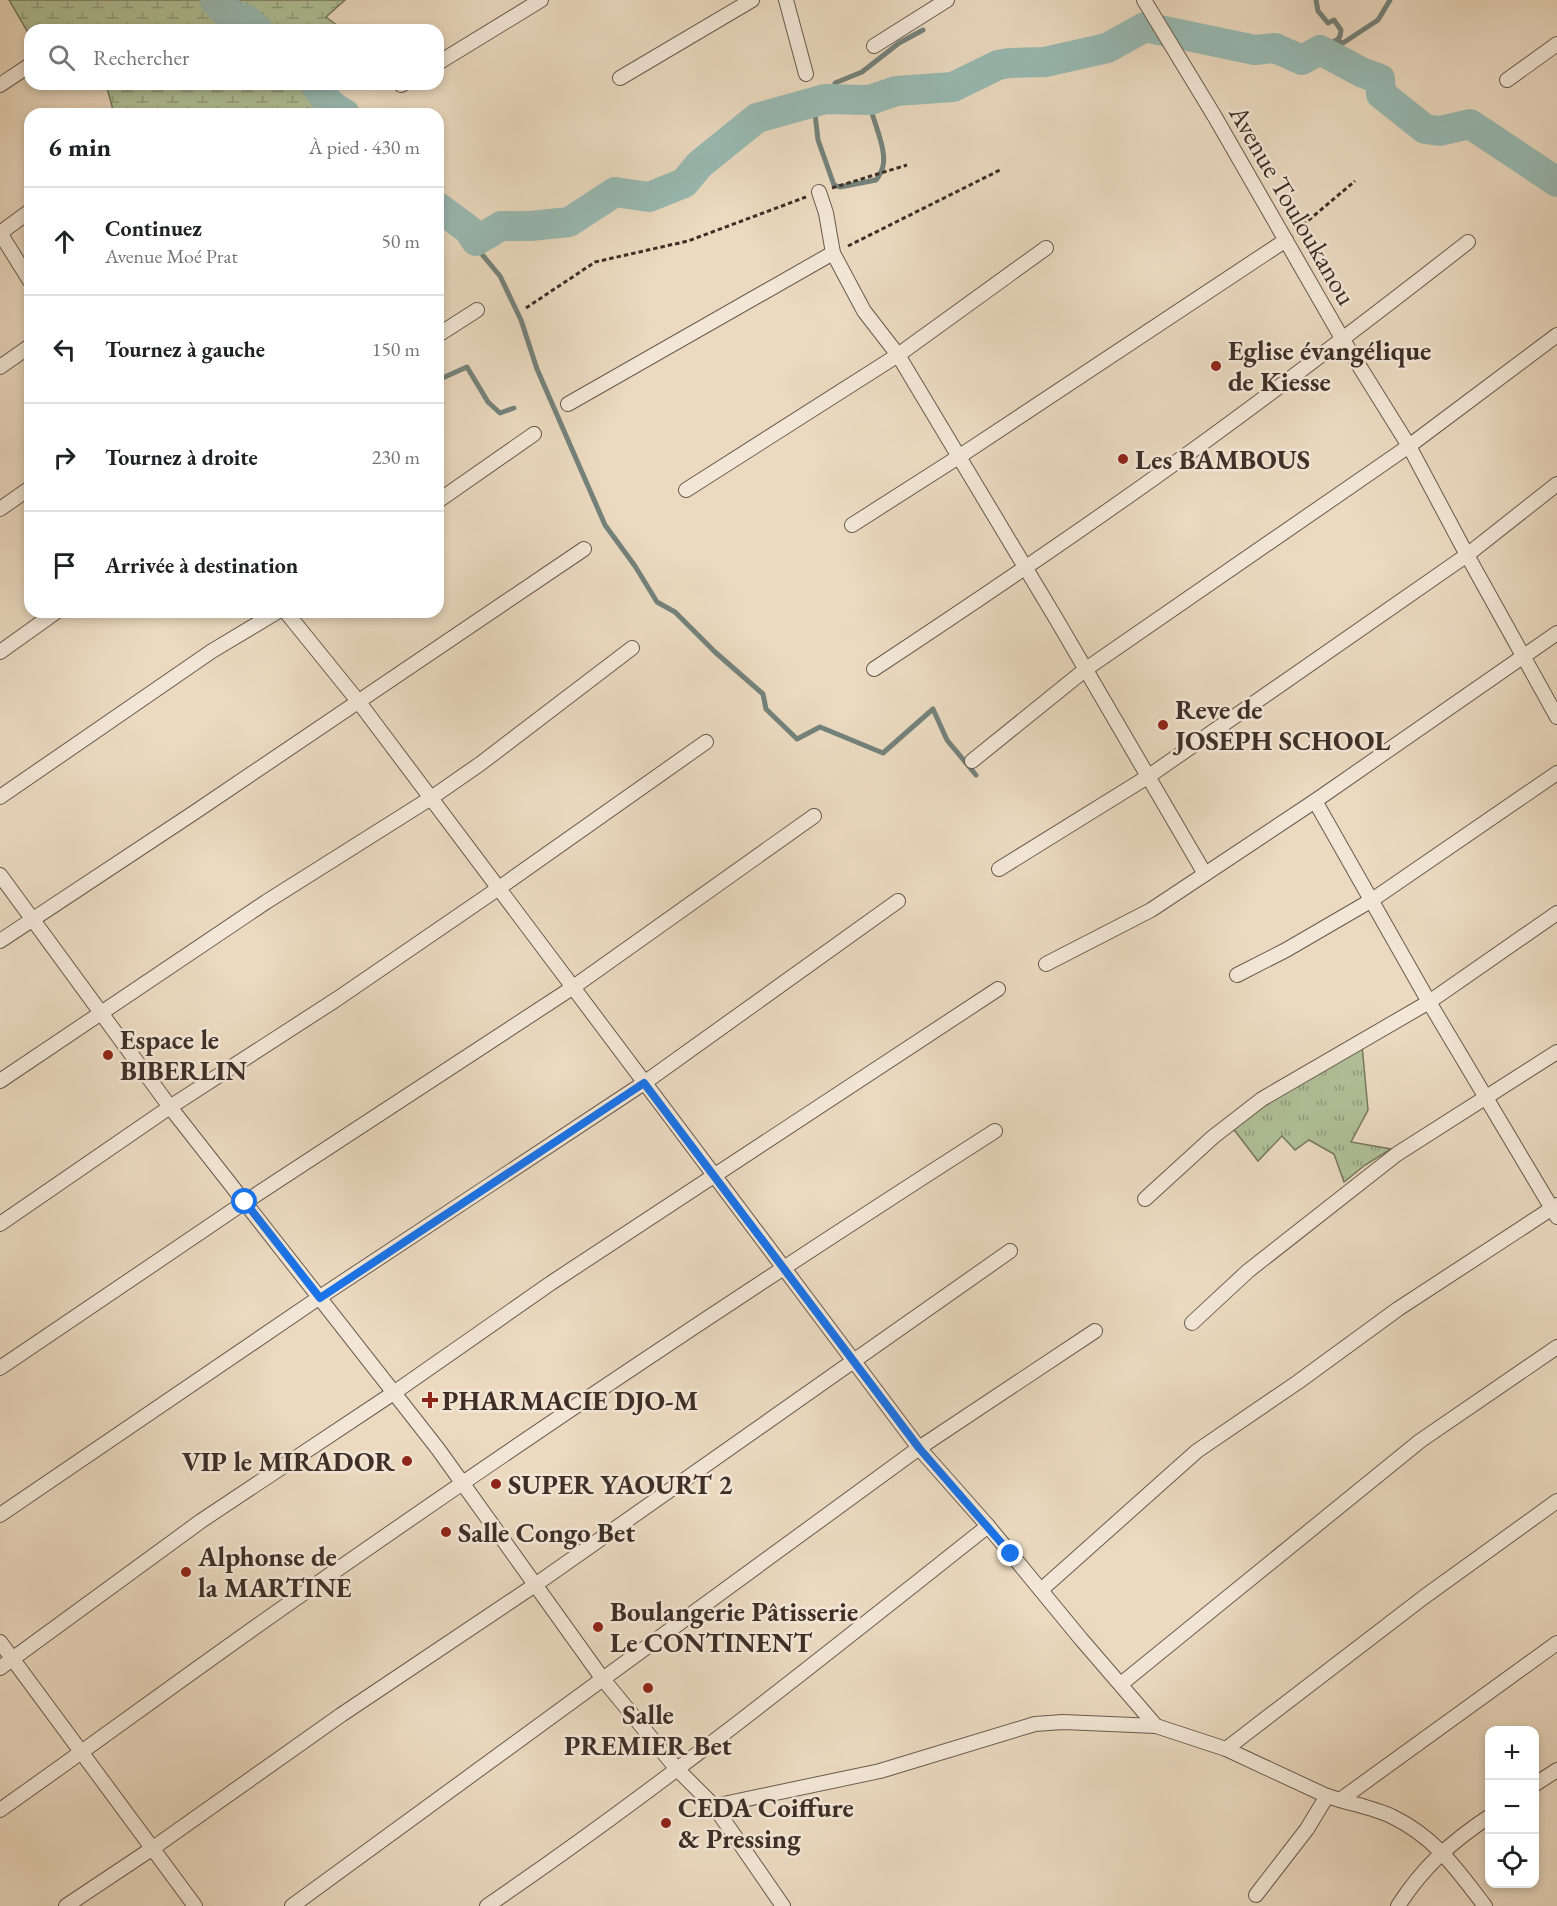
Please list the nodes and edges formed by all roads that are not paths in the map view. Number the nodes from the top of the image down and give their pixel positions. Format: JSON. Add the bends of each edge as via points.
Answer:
{"nodes":[{"id":1,"x":541,"y":0,"type":"edge"},
{"id":2,"x":752,"y":0,"type":"edge"},
{"id":3,"x":786,"y":0,"type":"edge"},
{"id":4,"x":947,"y":0,"type":"edge"},
{"id":5,"x":1144,"y":0,"type":"edge"},
{"id":6,"x":1557,"y":44,"type":"edge"},
{"id":7,"x":874,"y":46,"type":"dead end"},
{"id":8,"x":444,"y":59,"type":"edge"},
{"id":9,"x":24,"y":69,"type":"edge"},
{"id":10,"x":806,"y":74,"type":"dead end"},
{"id":11,"x":620,"y":78,"type":"dead end"},
{"id":12,"x":1507,"y":80,"type":"dead end"},
{"id":13,"x":0,"y":85,"type":"edge"},
{"id":14,"x":819,"y":192,"type":"road end"},
{"id":15,"x":24,"y":216,"type":"edge"},
{"id":16,"x":1286,"y":240,"type":"junction"},
{"id":17,"x":1468,"y":242,"type":"dead end"},
{"id":18,"x":1046,"y":248,"type":"dead end"},
{"id":19,"x":833,"y":253,"type":"junction"},
{"id":20,"x":24,"y":271,"type":"edge"},
{"id":21,"x":477,"y":310,"type":"dead end"},
{"id":22,"x":444,"y":332,"type":"edge"},
{"id":23,"x":1557,"y":335,"type":"edge"},
{"id":24,"x":1343,"y":340,"type":"junction"},
{"id":25,"x":24,"y":350,"type":"edge"},
{"id":26,"x":898,"y":355,"type":"junction"},
{"id":27,"x":0,"y":367,"type":"edge"},
{"id":28,"x":568,"y":404,"type":"dead end"},
{"id":29,"x":534,"y":434,"type":"dead end"},
{"id":30,"x":1409,"y":446,"type":"junction"},
{"id":31,"x":960,"y":456,"type":"junction"},
{"id":32,"x":1557,"y":484,"type":"edge"},
{"id":33,"x":686,"y":490,"type":"dead end"},
{"id":34,"x":24,"y":492,"type":"edge"},
{"id":35,"x":444,"y":497,"type":"edge"},
{"id":36,"x":0,"y":509,"type":"edge"},
{"id":37,"x":852,"y":525,"type":"dead end"},
{"id":38,"x":584,"y":549,"type":"dead end"},
{"id":39,"x":1467,"y":555,"type":"junction"},
{"id":40,"x":1026,"y":568,"type":"junction"},
{"id":41,"x":48,"y":618,"type":"edge"},
{"id":42,"x":267,"y":618,"type":"edge"},
{"id":43,"x":291,"y":618,"type":"edge"},
{"id":44,"x":1557,"y":633,"type":"edge"},
{"id":45,"x":632,"y":648,"type":"dead end"},
{"id":46,"x":0,"y":652,"type":"edge"},
{"id":47,"x":1524,"y":657,"type":"junction"},
{"id":48,"x":874,"y":669,"type":"dead end"},
{"id":49,"x":1086,"y":669,"type":"junction"},
{"id":50,"x":358,"y":701,"type":"junction"},
{"id":51,"x":1557,"y":717,"type":"edge"},
{"id":52,"x":706,"y":742,"type":"dead end"},
{"id":53,"x":972,"y":761,"type":"dead end"},
{"id":54,"x":1557,"y":772,"type":"edge"},
{"id":55,"x":1149,"y":777,"type":"junction"},
{"id":56,"x":0,"y":797,"type":"edge"},
{"id":57,"x":431,"y":798,"type":"junction"},
{"id":58,"x":1315,"y":801,"type":"junction"},
{"id":59,"x":814,"y":816,"type":"dead end"},
{"id":60,"x":999,"y":869,"type":"dead end"},
{"id":61,"x":1205,"y":874,"type":"junction"},
{"id":62,"x":0,"y":875,"type":"edge"},
{"id":63,"x":499,"y":888,"type":"junction"},
{"id":64,"x":1372,"y":900,"type":"junction"},
{"id":65,"x":898,"y":901,"type":"dead end"},
{"id":66,"x":1557,"y":913,"type":"edge"},
{"id":67,"x":33,"y":918,"type":"junction"},
{"id":68,"x":0,"y":941,"type":"edge"},
{"id":69,"x":1046,"y":964,"type":"dead end"},
{"id":70,"x":1237,"y":975,"type":"dead end"},
{"id":71,"x":572,"y":988,"type":"junction"},
{"id":72,"x":998,"y":989,"type":"dead end"},
{"id":73,"x":1429,"y":1002,"type":"junction"},
{"id":74,"x":102,"y":1012,"type":"junction"},
{"id":75,"x":1557,"y":1052,"type":"edge"},
{"id":76,"x":0,"y":1081,"type":"edge"},
{"id":77,"x":644,"y":1083,"type":"junction"},
{"id":78,"x":1487,"y":1097,"type":"junction"},
{"id":79,"x":170,"y":1107,"type":"junction"},
{"id":80,"x":995,"y":1131,"type":"dead end"},
{"id":81,"x":713,"y":1176,"type":"junction"},
{"id":82,"x":1145,"y":1199,"type":"dead end"},
{"id":83,"x":245,"y":1202,"type":"junction"},
{"id":84,"x":1555,"y":1210,"type":"edge"},
{"id":85,"x":0,"y":1224,"type":"edge"},
{"id":86,"x":1010,"y":1251,"type":"dead end"},
{"id":87,"x":782,"y":1268,"type":"junction"},
{"id":88,"x":320,"y":1298,"type":"junction"},
{"id":89,"x":1192,"y":1323,"type":"dead end"},
{"id":90,"x":1095,"y":1331,"type":"dead end"},
{"id":91,"x":1557,"y":1347,"type":"edge"},
{"id":92,"x":852,"y":1361,"type":"junction"},
{"id":93,"x":0,"y":1368,"type":"edge"},
{"id":94,"x":395,"y":1392,"type":"junction"},
{"id":95,"x":919,"y":1448,"type":"junction"},
{"id":96,"x":463,"y":1484,"type":"junction"},
{"id":97,"x":1557,"y":1501,"type":"edge"},
{"id":98,"x":0,"y":1515,"type":"edge"},
{"id":99,"x":988,"y":1526,"type":"junction"},
{"id":100,"x":535,"y":1585,"type":"junction"},
{"id":101,"x":1041,"y":1590,"type":"junction"},
{"id":102,"x":0,"y":1642,"type":"edge"},
{"id":103,"x":1557,"y":1643,"type":"edge"},
{"id":104,"x":13,"y":1659,"type":"junction"},
{"id":105,"x":0,"y":1668,"type":"edge"},
{"id":106,"x":603,"y":1678,"type":"junction"},
{"id":107,"x":1121,"y":1684,"type":"junction"},
{"id":108,"x":1156,"y":1726,"type":"junction"},
{"id":109,"x":1226,"y":1749,"type":"junction"},
{"id":110,"x":82,"y":1752,"type":"junction"},
{"id":111,"x":676,"y":1768,"type":"junction"},
{"id":112,"x":1557,"y":1770,"type":"edge"},
{"id":113,"x":1539,"y":1782,"type":"edge"},
{"id":114,"x":1334,"y":1798,"type":"junction"},
{"id":115,"x":714,"y":1806,"type":"junction"},
{"id":116,"x":0,"y":1810,"type":"edge"},
{"id":117,"x":1485,"y":1820,"type":"edge"},
{"id":118,"x":153,"y":1848,"type":"junction"},
{"id":119,"x":1442,"y":1852,"type":"junction"},
{"id":120,"x":1256,"y":1895,"type":"dead end"},
{"id":121,"x":66,"y":1906,"type":"edge"},
{"id":122,"x":195,"y":1906,"type":"edge"},
{"id":123,"x":292,"y":1906,"type":"edge"},
{"id":124,"x":487,"y":1906,"type":"edge"},
{"id":125,"x":783,"y":1906,"type":"edge"},
{"id":126,"x":1398,"y":1906,"type":"edge"},
{"id":127,"x":1485,"y":1906,"type":"edge"}],
"edges":[{"from":1,"to":8,"type":"street"},
{"from":2,"to":11,"type":"street"},
{"from":3,"to":10,"type":"street"},
{"from":4,"to":7,"type":"street"},
{"from":5,"to":16,"type":"street","name":"Avenue Touloukanou"},
{"from":6,"to":12,"type":"street"},
{"from":9,"to":13,"type":"street"},
{"from":14,"to":19,"type":"street"},
{"from":15,"to":20,"type":"street","via":[[0,233]]},
{"from":16,"to":24,"type":"street","name":"Avenue Touloukanou"},
{"from":16,"to":31,"type":"street"},
{"from":17,"to":24,"type":"street"},
{"from":18,"to":26,"type":"street"},
{"from":19,"to":26,"type":"street","via":[[864,311]]},
{"from":19,"to":28,"type":"street"},
{"from":21,"to":22,"type":"street"},
{"from":23,"to":30,"type":"street"},
{"from":24,"to":30,"type":"street","name":"Avenue Touloukanou"},
{"from":24,"to":40,"type":"street"},
{"from":25,"to":27,"type":"street"},
{"from":26,"to":31,"type":"street"},
{"from":26,"to":33,"type":"street"},
{"from":29,"to":35,"type":"street"},
{"from":30,"to":39,"type":"street","name":"Avenue Touloukanou"},
{"from":30,"to":49,"type":"street"},
{"from":31,"to":37,"type":"street"},
{"from":31,"to":40,"type":"street"},
{"from":32,"to":39,"type":"street"},
{"from":34,"to":36,"type":"street"},
{"from":38,"to":50,"type":"street"},
{"from":39,"to":47,"type":"street","name":"Avenue Touloukanou"},
{"from":39,"to":55,"type":"street"},
{"from":40,"to":48,"type":"street"},
{"from":40,"to":49,"type":"street"},
{"from":41,"to":46,"type":"street"},
{"from":42,"to":56,"type":"street","via":[[212,651]]},
{"from":43,"to":50,"type":"street"},
{"from":44,"to":47,"type":"street"},
{"from":45,"to":57,"type":"street"},
{"from":47,"to":51,"type":"street","name":"Avenue Touloukanou"},
{"from":47,"to":58,"type":"street"},
{"from":49,"to":53,"type":"street"},
{"from":49,"to":55,"type":"street"},
{"from":50,"to":57,"type":"street"},
{"from":50,"to":67,"type":"street"},
{"from":52,"to":63,"type":"street"},
{"from":54,"to":64,"type":"street"},
{"from":55,"to":60,"type":"street"},
{"from":55,"to":61,"type":"street"},
{"from":57,"to":63,"type":"street"},
{"from":57,"to":74,"type":"street"},
{"from":58,"to":61,"type":"street"},
{"from":58,"to":64,"type":"street"},
{"from":59,"to":71,"type":"street"},
{"from":61,"to":69,"type":"street","via":[[1151,910]]},
{"from":62,"to":67,"type":"street"},
{"from":63,"to":71,"type":"street"},
{"from":63,"to":79,"type":"street"},
{"from":64,"to":70,"type":"street"},
{"from":64,"to":73,"type":"street"},
{"from":65,"to":77,"type":"street"},
{"from":66,"to":73,"type":"street"},
{"from":67,"to":68,"type":"street"},
{"from":67,"to":74,"type":"street"},
{"from":71,"to":77,"type":"street"},
{"from":71,"to":83,"type":"street"},
{"from":72,"to":81,"type":"street"},
{"from":73,"to":78,"type":"street"},
{"from":73,"to":82,"type":"street","via":[[1262,1099]]},
{"from":74,"to":76,"type":"street"},
{"from":74,"to":79,"type":"street"},
{"from":75,"to":78,"type":"street"},
{"from":77,"to":81,"type":"street"},
{"from":77,"to":88,"type":"street"},
{"from":78,"to":84,"type":"street"},
{"from":78,"to":89,"type":"street","via":[[1388,1161],[1248,1271]]},
{"from":79,"to":83,"type":"street"},
{"from":79,"to":85,"type":"street"},
{"from":80,"to":87,"type":"street"},
{"from":81,"to":87,"type":"street"},
{"from":81,"to":94,"type":"street"},
{"from":83,"to":88,"type":"street"},
{"from":83,"to":93,"type":"street"},
{"from":84,"to":101,"type":"street","via":[[1398,1309],[1197,1451]]},
{"from":86,"to":92,"type":"street"},
{"from":87,"to":92,"type":"street"},
{"from":87,"to":96,"type":"street"},
{"from":88,"to":94,"type":"street"},
{"from":88,"to":98,"type":"street"},
{"from":90,"to":95,"type":"street"},
{"from":91,"to":107,"type":"street","via":[[1420,1441]]},
{"from":92,"to":95,"type":"street"},
{"from":92,"to":100,"type":"street"},
{"from":94,"to":96,"type":"street"},
{"from":94,"to":104,"type":"street","via":[[201,1521]]},
{"from":95,"to":99,"type":"street"},
{"from":95,"to":106,"type":"street"},
{"from":96,"to":100,"type":"street"},
{"from":96,"to":110,"type":"street"},
{"from":97,"to":109,"type":"street"},
{"from":99,"to":101,"type":"street"},
{"from":99,"to":111,"type":"street","via":[[773,1697]]},
{"from":100,"to":106,"type":"street"},
{"from":100,"to":118,"type":"street"},
{"from":101,"to":107,"type":"street"},
{"from":102,"to":104,"type":"street"},
{"from":103,"to":114,"type":"street"},
{"from":104,"to":105,"type":"street"},
{"from":104,"to":110,"type":"street"},
{"from":106,"to":111,"type":"street"},
{"from":106,"to":123,"type":"street"},
{"from":107,"to":108,"type":"street"},
{"from":108,"to":109,"type":"street"},
{"from":108,"to":115,"type":"street","via":[[1035,1724],[880,1771]]},
{"from":109,"to":114,"type":"street"},
{"from":110,"to":116,"type":"street"},
{"from":110,"to":118,"type":"street"},
{"from":111,"to":115,"type":"street"},
{"from":111,"to":124,"type":"street","via":[[554,1861]]},
{"from":112,"to":113,"type":"street"},
{"from":114,"to":119,"type":"street","via":[[1391,1816]]},
{"from":114,"to":120,"type":"street"},
{"from":115,"to":125,"type":"street"},
{"from":117,"to":119,"type":"street"},
{"from":118,"to":121,"type":"street"},
{"from":118,"to":122,"type":"street"},
{"from":119,"to":126,"type":"street","via":[[1415,1879]]},
{"from":119,"to":127,"type":"street"}]}
